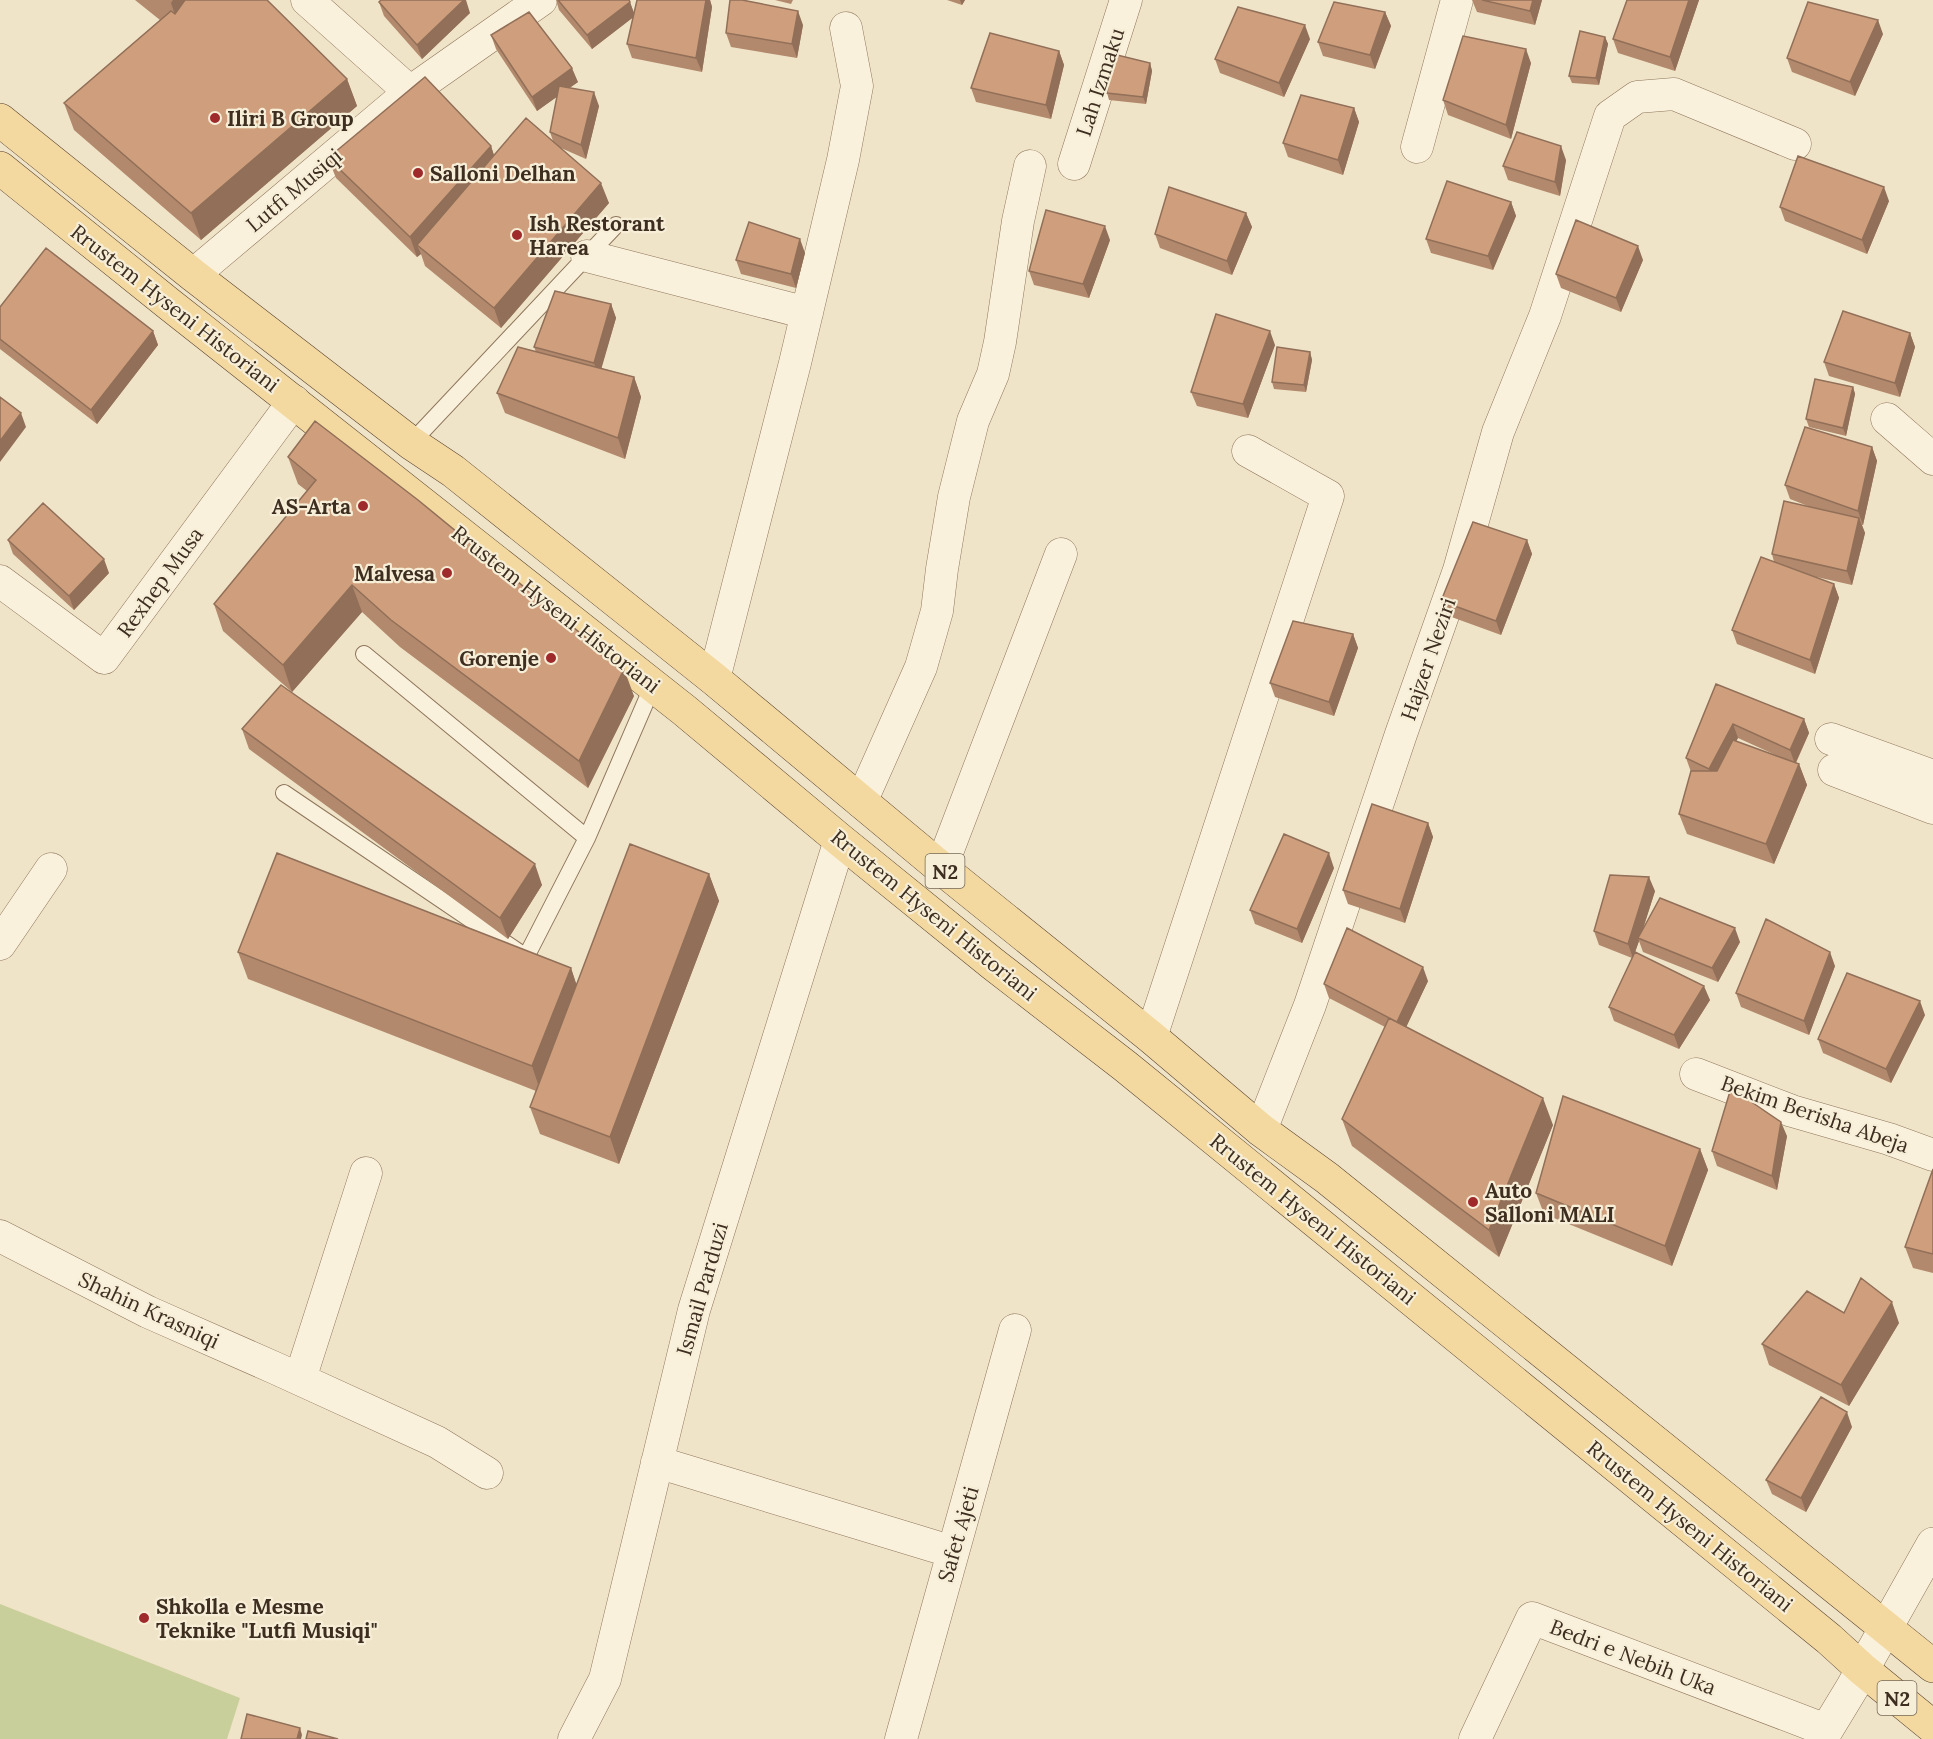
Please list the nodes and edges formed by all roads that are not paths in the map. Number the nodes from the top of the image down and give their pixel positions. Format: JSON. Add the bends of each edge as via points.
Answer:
{"nodes":[{"id":1,"x":307,"y":0,"type":"edge"},
{"id":2,"x":541,"y":0,"type":"edge"},
{"id":3,"x":1126,"y":0,"type":"edge"},
{"id":4,"x":1457,"y":0,"type":"edge"},
{"id":5,"x":846,"y":28,"type":"dead end"},
{"id":6,"x":410,"y":92,"type":"junction"},
{"id":7,"x":0,"y":120,"type":"edge"},
{"id":8,"x":1796,"y":144,"type":"dead end"},
{"id":9,"x":1417,"y":147,"type":"dead end"},
{"id":10,"x":1074,"y":164,"type":"dead end"},
{"id":11,"x":1030,"y":166,"type":"dead end"},
{"id":12,"x":0,"y":168,"type":"edge"},
{"id":13,"x":616,"y":225,"type":"dead end"},
{"id":14,"x":587,"y":256,"type":"junction"},
{"id":15,"x":193,"y":275,"type":"junction"},
{"id":16,"x":807,"y":313,"type":"junction"},
{"id":17,"x":294,"y":401,"type":"junction"},
{"id":18,"x":1887,"y":419,"type":"dead end"},
{"id":19,"x":411,"y":443,"type":"junction"},
{"id":20,"x":1248,"y":451,"type":"dead end"},
{"id":21,"x":1933,"y":459,"type":"edge"},
{"id":22,"x":1061,"y":554,"type":"dead end"},
{"id":23,"x":0,"y":581,"type":"edge"},
{"id":24,"x":364,"y":654,"type":"dead end"},
{"id":25,"x":714,"y":679,"type":"junction"},
{"id":26,"x":653,"y":685,"type":"junction"},
{"id":27,"x":1831,"y":739,"type":"dead end"},
{"id":28,"x":1834,"y":770,"type":"dead end"},
{"id":29,"x":1933,"y":776,"type":"edge"},
{"id":30,"x":284,"y":793,"type":"dead end"},
{"id":31,"x":861,"y":802,"type":"junction"},
{"id":32,"x":1933,"y":808,"type":"edge"},
{"id":33,"x":587,"y":838,"type":"junction"},
{"id":34,"x":840,"y":840,"type":"junction"},
{"id":35,"x":941,"y":868,"type":"junction"},
{"id":36,"x":51,"y":869,"type":"dead end"},
{"id":37,"x":0,"y":944,"type":"edge"},
{"id":38,"x":1150,"y":1037,"type":"junction"},
{"id":39,"x":1696,"y":1074,"type":"dead end"},
{"id":40,"x":1261,"y":1130,"type":"junction"},
{"id":41,"x":1933,"y":1155,"type":"edge"},
{"id":42,"x":366,"y":1173,"type":"dead end"},
{"id":43,"x":0,"y":1236,"type":"edge"},
{"id":44,"x":1015,"y":1330,"type":"dead end"},
{"id":45,"x":300,"y":1379,"type":"junction"},
{"id":46,"x":657,"y":1462,"type":"junction"},
{"id":47,"x":487,"y":1473,"type":"dead end"},
{"id":48,"x":1933,"y":1544,"type":"edge"},
{"id":49,"x":953,"y":1552,"type":"junction"},
{"id":50,"x":1887,"y":1628,"type":"junction"},
{"id":51,"x":1933,"y":1666,"type":"edge"},
{"id":52,"x":1862,"y":1669,"type":"junction"},
{"id":53,"x":1933,"y":1726,"type":"edge"},
{"id":54,"x":1824,"y":1735,"type":"edge"},
{"id":55,"x":574,"y":1739,"type":"edge"},
{"id":56,"x":901,"y":1739,"type":"edge"},
{"id":57,"x":1474,"y":1739,"type":"edge"}],
"edges":[{"from":1,"to":6,"type":"street"},
{"from":2,"to":6,"type":"street","name":"Lutfi Musiqi"},
{"from":3,"to":10,"type":"street","name":"Lah Izmaku"},
{"from":4,"to":9,"type":"street"},
{"from":5,"to":16,"type":"street","via":[[857,86]]},
{"from":6,"to":15,"type":"street","name":"Lutfi Musiqi"},
{"from":7,"to":15,"type":"main road","name":"Rrustem Hyseni Historiani","number":"N2"},
{"from":8,"to":40,"type":"street","name":"Hajzer Neziri","via":[[1674,94],[1637,97],[1610,116],[1545,316],[1498,432],[1459,570],[1310,1005]]},
{"from":11,"to":31,"type":"street","via":[[993,374],[974,421],[954,497],[937,611],[921,666]]},
{"from":12,"to":17,"type":"main road","name":"Rrustem Hyseni Historiani","number":"N2"},
{"from":13,"to":14,"type":"lane"},
{"from":14,"to":16,"type":"street"},
{"from":14,"to":19,"type":"lane"},
{"from":15,"to":19,"type":"main road","name":"Rrustem Hyseni Historiani","number":"N2"},
{"from":16,"to":25,"type":"street"},
{"from":17,"to":23,"type":"street","name":"Rexhep Musa","via":[[104,658]]},
{"from":17,"to":26,"type":"main road","name":"Rrustem Hyseni Historiani","number":"N2"},
{"from":18,"to":21,"type":"street"},
{"from":19,"to":25,"type":"main road","name":"Rrustem Hyseni Historiani","number":"N2","via":[[453,471]]},
{"from":20,"to":38,"type":"street","via":[[1328,495]]},
{"from":22,"to":35,"type":"street","name":"Rrustem Hyseni Historiani"},
{"from":24,"to":33,"type":"lane"},
{"from":25,"to":31,"type":"main road","name":"Rrustem Hyseni Historiani","number":"N2"},
{"from":26,"to":33,"type":"lane"},
{"from":26,"to":34,"type":"main road","name":"Rrustem Hyseni Historiani","number":"N2"},
{"from":27,"to":29,"type":"street"},
{"from":28,"to":32,"type":"street"},
{"from":30,"to":33,"type":"lane","via":[[526,957]]},
{"from":31,"to":35,"type":"main road","name":"Rrustem Hyseni Historiani","number":"N2"},
{"from":34,"to":46,"type":"street","name":"Ismail Parduzi","via":[[693,1310]]},
{"from":34,"to":52,"type":"main road","name":"Rrustem Hyseni Historiani","number":"N2","via":[[1134,1074]]},
{"from":35,"to":38,"type":"main road","name":"Rrustem Hyseni Historiani","number":"N2"},
{"from":36,"to":37,"type":"street"},
{"from":38,"to":40,"type":"main road","name":"Rrustem Hyseni Historiani","number":"N2"},
{"from":39,"to":41,"type":"street","name":"Bekim Berisha Abeja","via":[[1792,1111]]},
{"from":40,"to":50,"type":"main road","name":"Rrustem Hyseni Historiani","number":"N2","via":[[1327,1178]]},
{"from":42,"to":45,"type":"street"},
{"from":43,"to":45,"type":"street","name":"Shahin Krasniqi","via":[[148,1312]]},
{"from":44,"to":49,"type":"street","name":"Safet Ajeti"},
{"from":45,"to":47,"type":"street","name":"Shahin Krasniqi","via":[[437,1443]]},
{"from":46,"to":49,"type":"street"},
{"from":46,"to":55,"type":"street","name":"Ismail Parduzi","via":[[605,1679]]},
{"from":48,"to":50,"type":"street"},
{"from":49,"to":56,"type":"street","name":"Safet Ajeti"},
{"from":50,"to":51,"type":"main road","number":"N2"},
{"from":50,"to":52,"type":"street"},
{"from":52,"to":53,"type":"main road","number":"N2"},
{"from":52,"to":54,"type":"street"},
{"from":54,"to":57,"type":"street","name":"Bedri e Nebih Uka","via":[[1532,1618]]}]}
